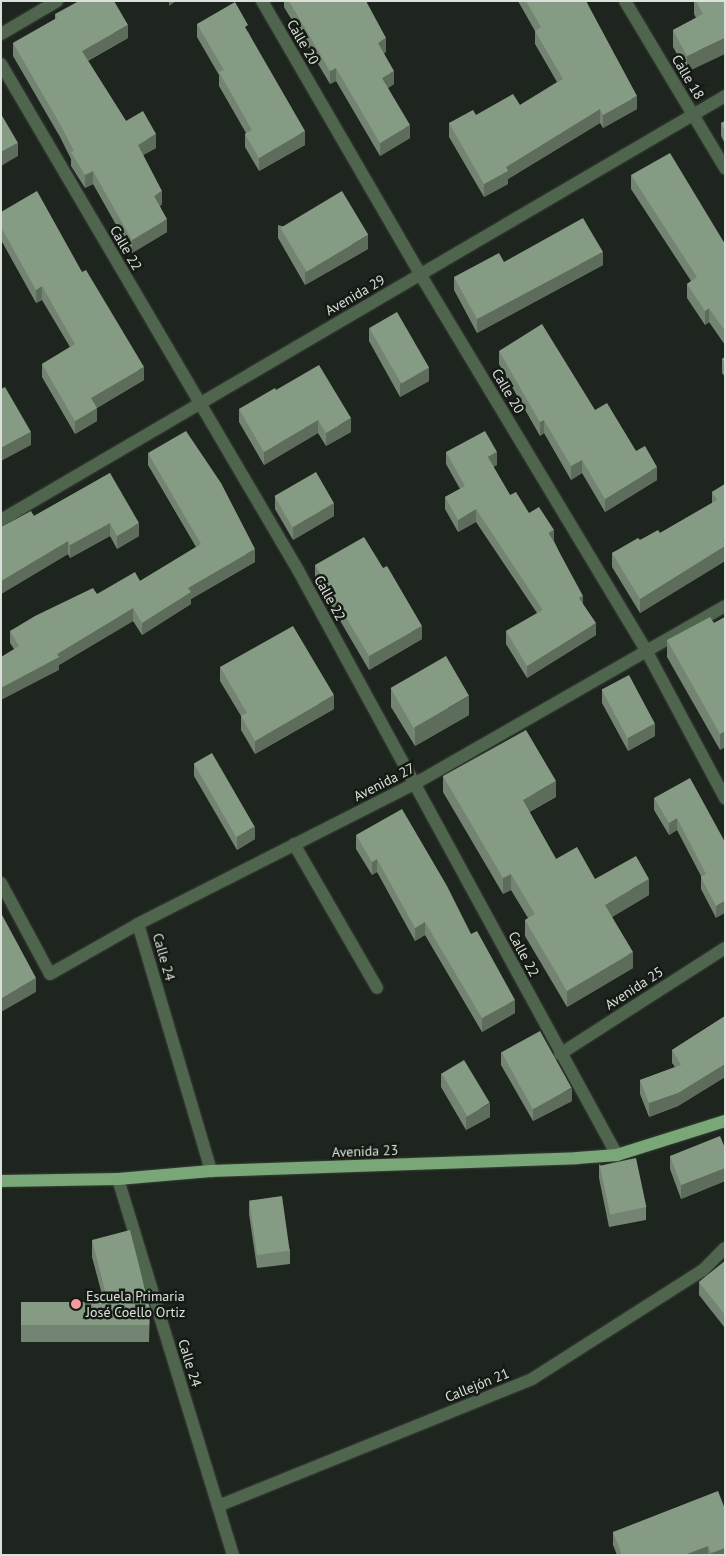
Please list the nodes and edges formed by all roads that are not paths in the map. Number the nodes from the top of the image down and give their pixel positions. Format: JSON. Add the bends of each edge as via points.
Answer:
{"nodes":[{"id":1,"x":57,"y":1,"type":"edge"},
{"id":2,"x":262,"y":1,"type":"edge"},
{"id":3,"x":625,"y":1,"type":"edge"},
{"id":4,"x":1,"y":34,"type":"edge"},
{"id":5,"x":1,"y":64,"type":"edge"},
{"id":6,"x":725,"y":96,"type":"edge"},
{"id":7,"x":693,"y":114,"type":"junction"},
{"id":8,"x":725,"y":168,"type":"edge"},
{"id":9,"x":420,"y":274,"type":"junction"},
{"id":10,"x":200,"y":403,"type":"junction"},
{"id":11,"x":1,"y":520,"type":"edge"},
{"id":12,"x":725,"y":606,"type":"edge"},
{"id":13,"x":647,"y":652,"type":"junction"},
{"id":14,"x":416,"y":783,"type":"junction"},
{"id":15,"x":725,"y":798,"type":"edge"},
{"id":16,"x":294,"y":844,"type":"junction"},
{"id":17,"x":1,"y":883,"type":"edge"},
{"id":18,"x":138,"y":924,"type":"junction"},
{"id":19,"x":725,"y":948,"type":"edge"},
{"id":20,"x":377,"y":988,"type":"dead end"},
{"id":21,"x":560,"y":1054,"type":"junction"},
{"id":22,"x":725,"y":1121,"type":"edge"},
{"id":23,"x":617,"y":1154,"type":"junction"},
{"id":24,"x":212,"y":1171,"type":"junction"},
{"id":25,"x":118,"y":1179,"type":"junction"},
{"id":26,"x":1,"y":1181,"type":"edge"},
{"id":27,"x":725,"y":1248,"type":"edge"},
{"id":28,"x":218,"y":1506,"type":"junction"},
{"id":29,"x":232,"y":1555,"type":"edge"}],
"edges":[{"from":1,"to":4,"type":"street"},
{"from":2,"to":9,"type":"street","name":"Calle 20"},
{"from":3,"to":7,"type":"street","name":"Calle 18"},
{"from":5,"to":10,"type":"street","name":"Calle 22"},
{"from":6,"to":7,"type":"street","name":"Avenida 29"},
{"from":7,"to":8,"type":"street","name":"Calle 18"},
{"from":7,"to":9,"type":"street","name":"Avenida 29"},
{"from":9,"to":10,"type":"street","name":"Avenida 29"},
{"from":9,"to":13,"type":"street","name":"Calle 20"},
{"from":10,"to":11,"type":"street","name":"Avenida 29"},
{"from":10,"to":14,"type":"street","name":"Calle 22","via":[[298,570]]},
{"from":12,"to":13,"type":"street","name":"Avenida 27"},
{"from":13,"to":14,"type":"street","name":"Avenida 27"},
{"from":13,"to":15,"type":"street","name":"Calle 20"},
{"from":14,"to":16,"type":"street","name":"Avenida 27"},
{"from":14,"to":21,"type":"street","name":"Calle 22"},
{"from":16,"to":18,"type":"street","name":"Avenida 27"},
{"from":16,"to":20,"type":"street"},
{"from":17,"to":18,"type":"street","name":"Avenida 27","via":[[50,974]]},
{"from":18,"to":24,"type":"street","name":"Calle 24"},
{"from":19,"to":21,"type":"street","name":"Avenida 25"},
{"from":21,"to":23,"type":"street","name":"Calle 22"},
{"from":22,"to":23,"type":"main road","name":"Avenida 23"},
{"from":23,"to":24,"type":"main road","name":"Avenida 23"},
{"from":24,"to":25,"type":"main road","name":"Avenida 23"},
{"from":25,"to":26,"type":"main road","name":"Avenida 23"},
{"from":25,"to":28,"type":"street","name":"Calle 24"},
{"from":27,"to":28,"type":"street","name":"Callejón 21","via":[[703,1270],[532,1379]]},
{"from":28,"to":29,"type":"street","name":"Calle 24"}]}
